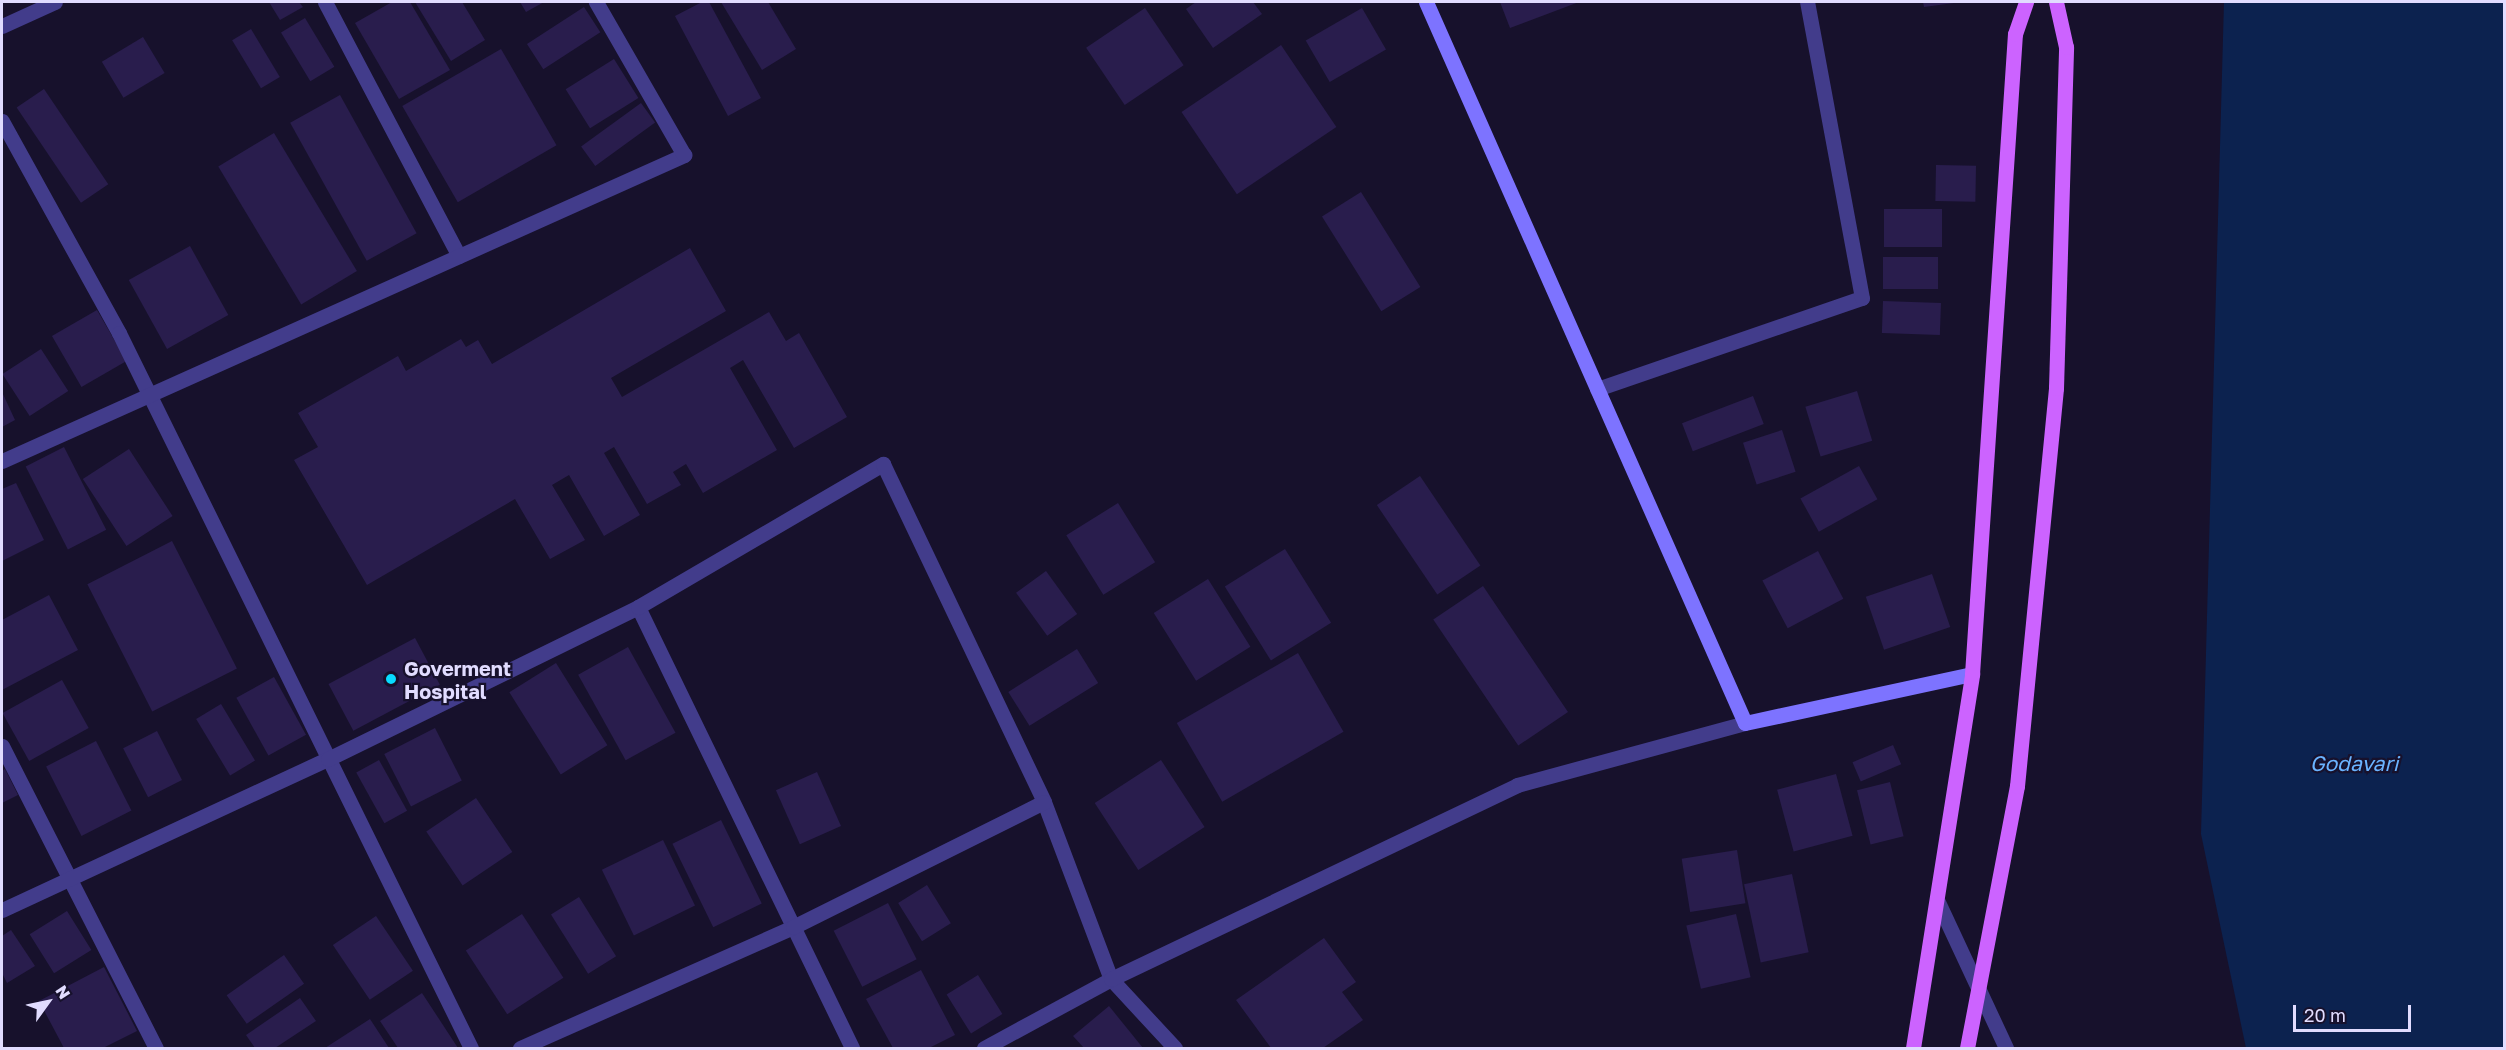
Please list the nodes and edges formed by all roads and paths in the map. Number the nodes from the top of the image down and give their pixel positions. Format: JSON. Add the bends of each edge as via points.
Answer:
{"nodes":[{"id":1,"x":55,"y":2,"type":"edge"},
{"id":2,"x":325,"y":2,"type":"edge"},
{"id":3,"x":596,"y":2,"type":"edge"},
{"id":4,"x":1426,"y":2,"type":"edge"},
{"id":5,"x":1807,"y":2,"type":"edge"},
{"id":6,"x":2026,"y":2,"type":"edge"},
{"id":7,"x":2056,"y":2,"type":"edge"},
{"id":8,"x":2,"y":26,"type":"edge"},
{"id":9,"x":2,"y":120,"type":"edge"},
{"id":10,"x":459,"y":256,"type":"junction"},
{"id":11,"x":1597,"y":389,"type":"junction"},
{"id":12,"x":150,"y":397,"type":"junction"},
{"id":13,"x":2,"y":461,"type":"edge"},
{"id":14,"x":638,"y":607,"type":"junction"},
{"id":15,"x":1972,"y":674,"type":"junction"},
{"id":16,"x":1745,"y":723,"type":"junction"},
{"id":17,"x":2,"y":746,"type":"edge"},
{"id":18,"x":328,"y":759,"type":"junction"},
{"id":19,"x":1044,"y":802,"type":"junction"},
{"id":20,"x":69,"y":879,"type":"junction"},
{"id":21,"x":1938,"y":902,"type":"junction"},
{"id":22,"x":2,"y":910,"type":"edge"},
{"id":23,"x":793,"y":927,"type":"junction"},
{"id":24,"x":1111,"y":979,"type":"junction"},
{"id":25,"x":1980,"y":991,"type":"junction"},
{"id":26,"x":156,"y":1048,"type":"edge"},
{"id":27,"x":471,"y":1048,"type":"edge"},
{"id":28,"x":520,"y":1048,"type":"edge"},
{"id":29,"x":852,"y":1048,"type":"edge"},
{"id":30,"x":984,"y":1048,"type":"edge"},
{"id":31,"x":1174,"y":1048,"type":"edge"},
{"id":32,"x":1913,"y":1048,"type":"edge"},
{"id":33,"x":1967,"y":1048,"type":"edge"},
{"id":34,"x":2006,"y":1048,"type":"edge"}],
"edges":[{"from":1,"to":8,"type":"street"},
{"from":2,"to":10,"type":"street"},
{"from":3,"to":10,"type":"street","via":[[684,155]]},
{"from":4,"to":11,"type":"main road"},
{"from":5,"to":11,"type":"street","via":[[1862,298]]},
{"from":6,"to":15,"type":"main road","via":[[2015,34]]},
{"from":7,"to":25,"type":"main road","via":[[2066,47],[2056,388],[2017,786]]},
{"from":9,"to":12,"type":"street"},
{"from":10,"to":12,"type":"street"},
{"from":11,"to":16,"type":"main road"},
{"from":12,"to":13,"type":"street"},
{"from":12,"to":18,"type":"street"},
{"from":14,"to":18,"type":"street"},
{"from":14,"to":19,"type":"street","via":[[883,464]]},
{"from":14,"to":23,"type":"street"},
{"from":15,"to":16,"type":"main road"},
{"from":15,"to":21,"type":"main road"},
{"from":16,"to":24,"type":"street","via":[[1517,785]]},
{"from":17,"to":20,"type":"street"},
{"from":18,"to":20,"type":"street"},
{"from":18,"to":27,"type":"street"},
{"from":19,"to":23,"type":"street"},
{"from":19,"to":24,"type":"street"},
{"from":20,"to":22,"type":"street"},
{"from":20,"to":26,"type":"street"},
{"from":21,"to":25,"type":"street"},
{"from":21,"to":32,"type":"main road"},
{"from":23,"to":28,"type":"street"},
{"from":23,"to":29,"type":"street"},
{"from":24,"to":30,"type":"street"},
{"from":24,"to":31,"type":"street"},
{"from":25,"to":33,"type":"main road"},
{"from":25,"to":34,"type":"street"}]}
